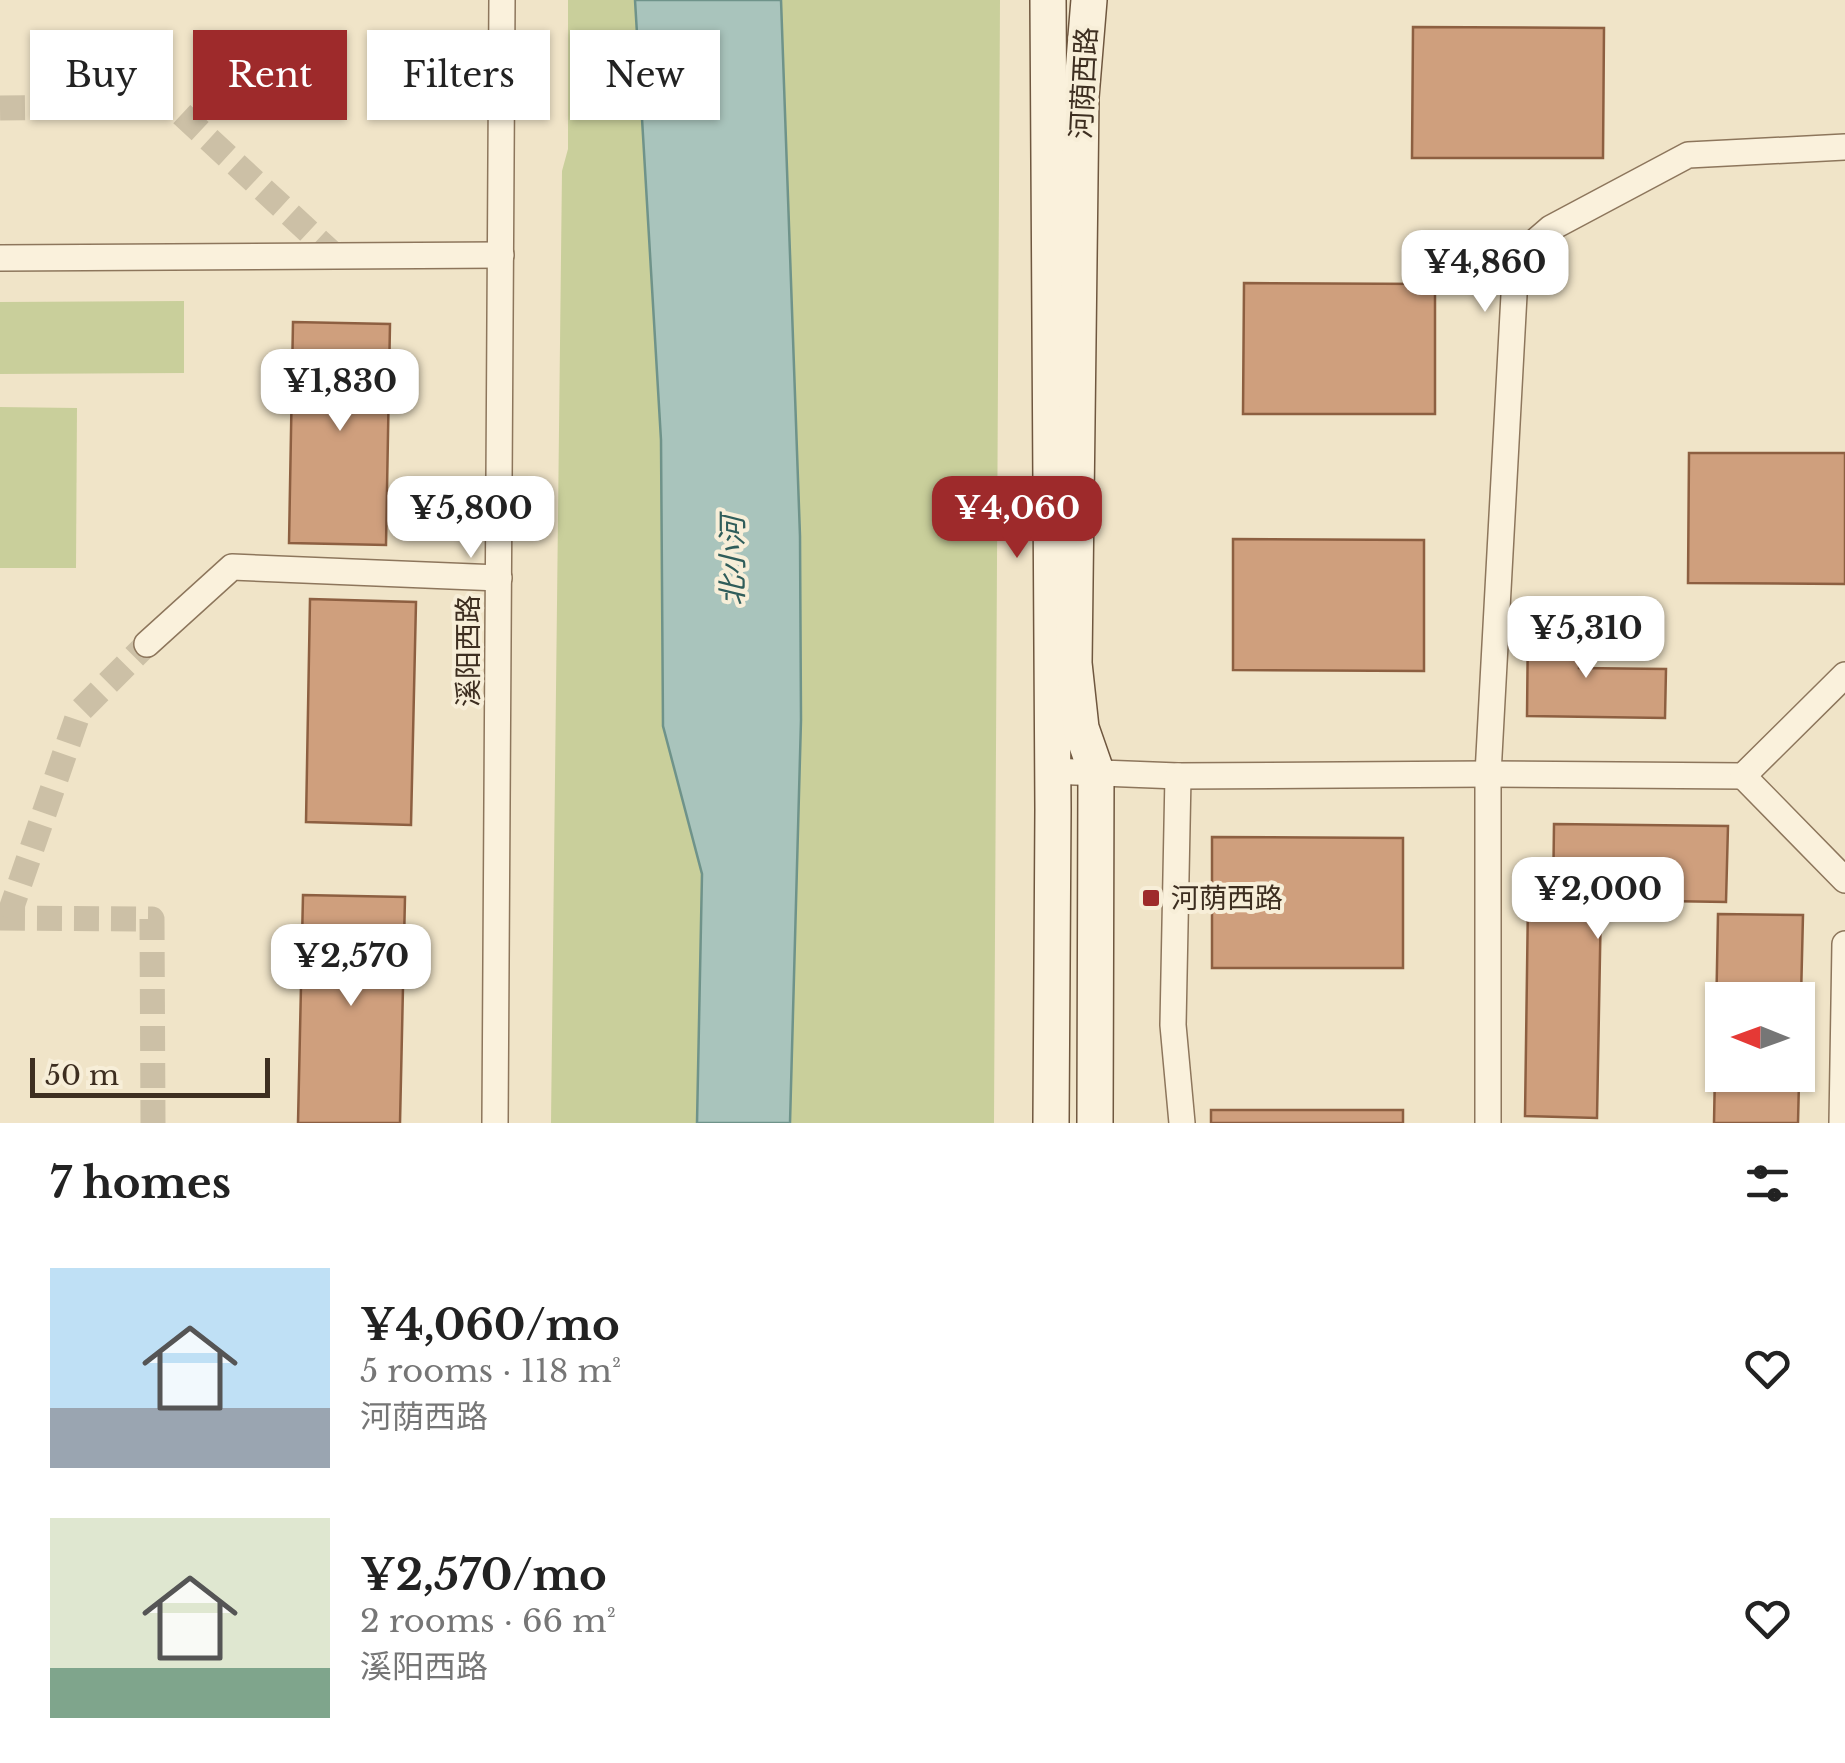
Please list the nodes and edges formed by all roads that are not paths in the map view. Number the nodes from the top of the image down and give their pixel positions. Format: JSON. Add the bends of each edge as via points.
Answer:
{"nodes":[{"id":1,"x":502,"y":0,"type":"edge"},
{"id":2,"x":1048,"y":0,"type":"edge"},
{"id":3,"x":1089,"y":0,"type":"edge"},
{"id":4,"x":1845,"y":148,"type":"edge"},
{"id":5,"x":501,"y":255,"type":"junction"},
{"id":6,"x":0,"y":258,"type":"edge"},
{"id":7,"x":499,"y":578,"type":"junction"},
{"id":8,"x":147,"y":644,"type":"tunnel mouth"},
{"id":9,"x":1845,"y":675,"type":"edge"},
{"id":10,"x":1050,"y":771,"type":"junction"},
{"id":11,"x":1096,"y":771,"type":"junction"},
{"id":12,"x":1488,"y":774,"type":"junction"},
{"id":13,"x":1178,"y":776,"type":"junction"},
{"id":14,"x":1743,"y":776,"type":"junction"},
{"id":15,"x":1845,"y":880,"type":"edge"},
{"id":16,"x":1845,"y":944,"type":"edge"},
{"id":17,"x":496,"y":1123,"type":"edge"},
{"id":18,"x":1050,"y":1123,"type":"edge"},
{"id":19,"x":1095,"y":1123,"type":"edge"},
{"id":20,"x":1182,"y":1123,"type":"edge"},
{"id":21,"x":1488,"y":1123,"type":"edge"},
{"id":22,"x":1842,"y":1123,"type":"edge"}],
"edges":[{"from":1,"to":5,"type":"street","name":"溪阳西路"},
{"from":2,"to":10,"type":"street","name":"河荫西路"},
{"from":3,"to":11,"type":"street","name":"河荫西路","via":[[1081,97],[1074,663],[1081,728]]},
{"from":4,"to":12,"type":"street","via":[[1688,155],[1551,228],[1516,258]]},
{"from":5,"to":6,"type":"street"},
{"from":5,"to":7,"type":"street","name":"溪阳西路"},
{"from":7,"to":8,"type":"street","via":[[232,567]]},
{"from":7,"to":17,"type":"street","name":"溪阳西路"},
{"from":9,"to":14,"type":"street"},
{"from":10,"to":11,"type":"street"},
{"from":10,"to":18,"type":"street","name":"河荫西路"},
{"from":11,"to":13,"type":"street"},
{"from":11,"to":19,"type":"street","name":"河荫西路"},
{"from":12,"to":13,"type":"street"},
{"from":12,"to":14,"type":"street"},
{"from":12,"to":21,"type":"street"},
{"from":13,"to":20,"type":"street","via":[[1173,1025]]},
{"from":14,"to":15,"type":"street"},
{"from":16,"to":22,"type":"street"}]}
